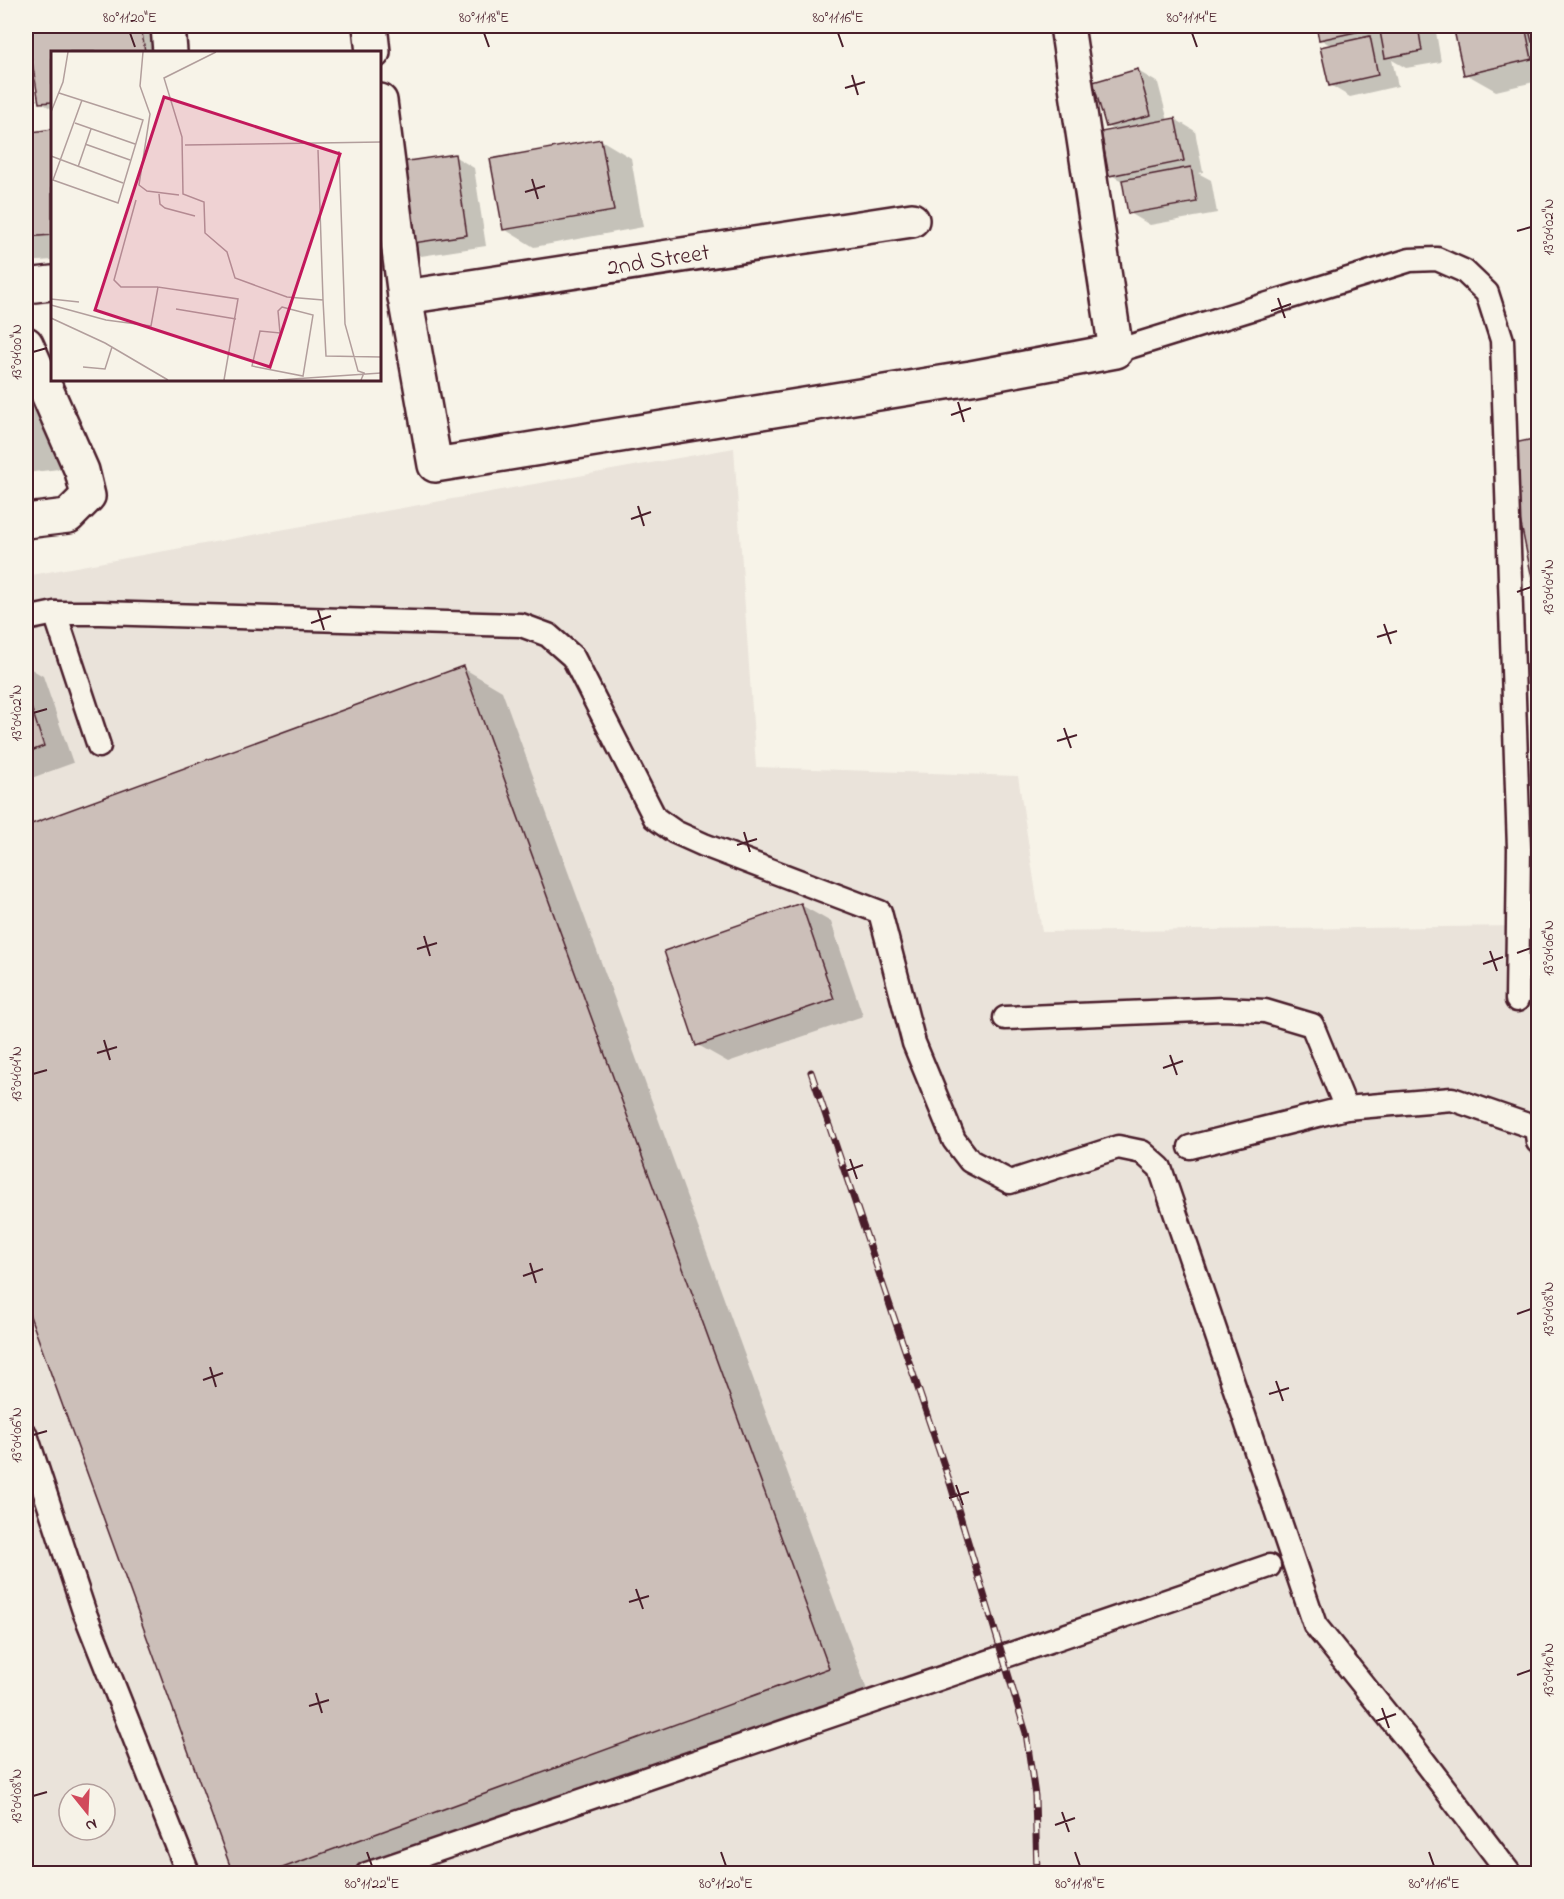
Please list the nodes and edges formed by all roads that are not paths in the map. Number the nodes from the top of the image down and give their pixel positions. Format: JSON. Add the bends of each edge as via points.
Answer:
{"nodes":[{"id":1,"x":168,"y":26,"type":"edge"},
{"id":2,"x":370,"y":26,"type":"edge"},
{"id":3,"x":1067,"y":26,"type":"edge"},
{"id":4,"x":170,"y":51,"type":"edge"},
{"id":5,"x":373,"y":51,"type":"edge"},
{"id":6,"x":381,"y":109,"type":"edge"},
{"id":7,"x":912,"y":220,"type":"dead end"},
{"id":8,"x":51,"y":283,"type":"edge"},
{"id":9,"x":26,"y":286,"type":"edge"},
{"id":10,"x":405,"y":297,"type":"junction"},
{"id":11,"x":26,"y":344,"type":"edge"},
{"id":12,"x":1116,"y":351,"type":"junction"},
{"id":13,"x":26,"y":521,"type":"edge"},
{"id":14,"x":55,"y":613,"type":"junction"},
{"id":15,"x":26,"y":619,"type":"edge"},
{"id":16,"x":99,"y":746,"type":"dead end"},
{"id":17,"x":1517,"y":1000,"type":"dead end"},
{"id":18,"x":1005,"y":1018,"type":"dead end"},
{"id":19,"x":1346,"y":1108,"type":"junction"},
{"id":20,"x":1538,"y":1135,"type":"edge"},
{"id":21,"x":1190,"y":1147,"type":"dead end"},
{"id":22,"x":26,"y":1435,"type":"edge"},
{"id":23,"x":1269,"y":1566,"type":"dead end"},
{"id":24,"x":188,"y":1873,"type":"edge"},
{"id":25,"x":367,"y":1874,"type":"edge"},
{"id":26,"x":1510,"y":1874,"type":"edge"}],
"edges":[{"from":1,"to":4,"type":"street"},
{"from":2,"to":5,"type":"street"},
{"from":3,"to":12,"type":"street"},
{"from":6,"to":10,"type":"street"},
{"from":7,"to":10,"type":"street","name":"2nd Street"},
{"from":8,"to":9,"type":"street"},
{"from":10,"to":12,"type":"street","via":[[435,465]]},
{"from":11,"to":13,"type":"street","via":[[82,471],[88,496],[68,516]]},
{"from":12,"to":17,"type":"lane","via":[[1410,260],[1437,259],[1464,271],[1487,293],[1502,340],[1519,849]]},
{"from":14,"to":15,"type":"lane"},
{"from":14,"to":16,"type":"lane"},
{"from":14,"to":26,"type":"lane","via":[[521,625],[548,635],[573,657],[655,818],[704,845],[880,912],[914,1043],[954,1140],[970,1161],[1010,1182],[1118,1147],[1142,1152],[1160,1168],[1315,1625]]},
{"from":18,"to":19,"type":"lane","via":[[1185,1010],[1265,1011],[1312,1025]]},
{"from":19,"to":20,"type":"lane","via":[[1452,1099]]},
{"from":19,"to":21,"type":"lane"},
{"from":22,"to":24,"type":"lane","via":[[84,1611]]},
{"from":23,"to":25,"type":"lane"}]}
